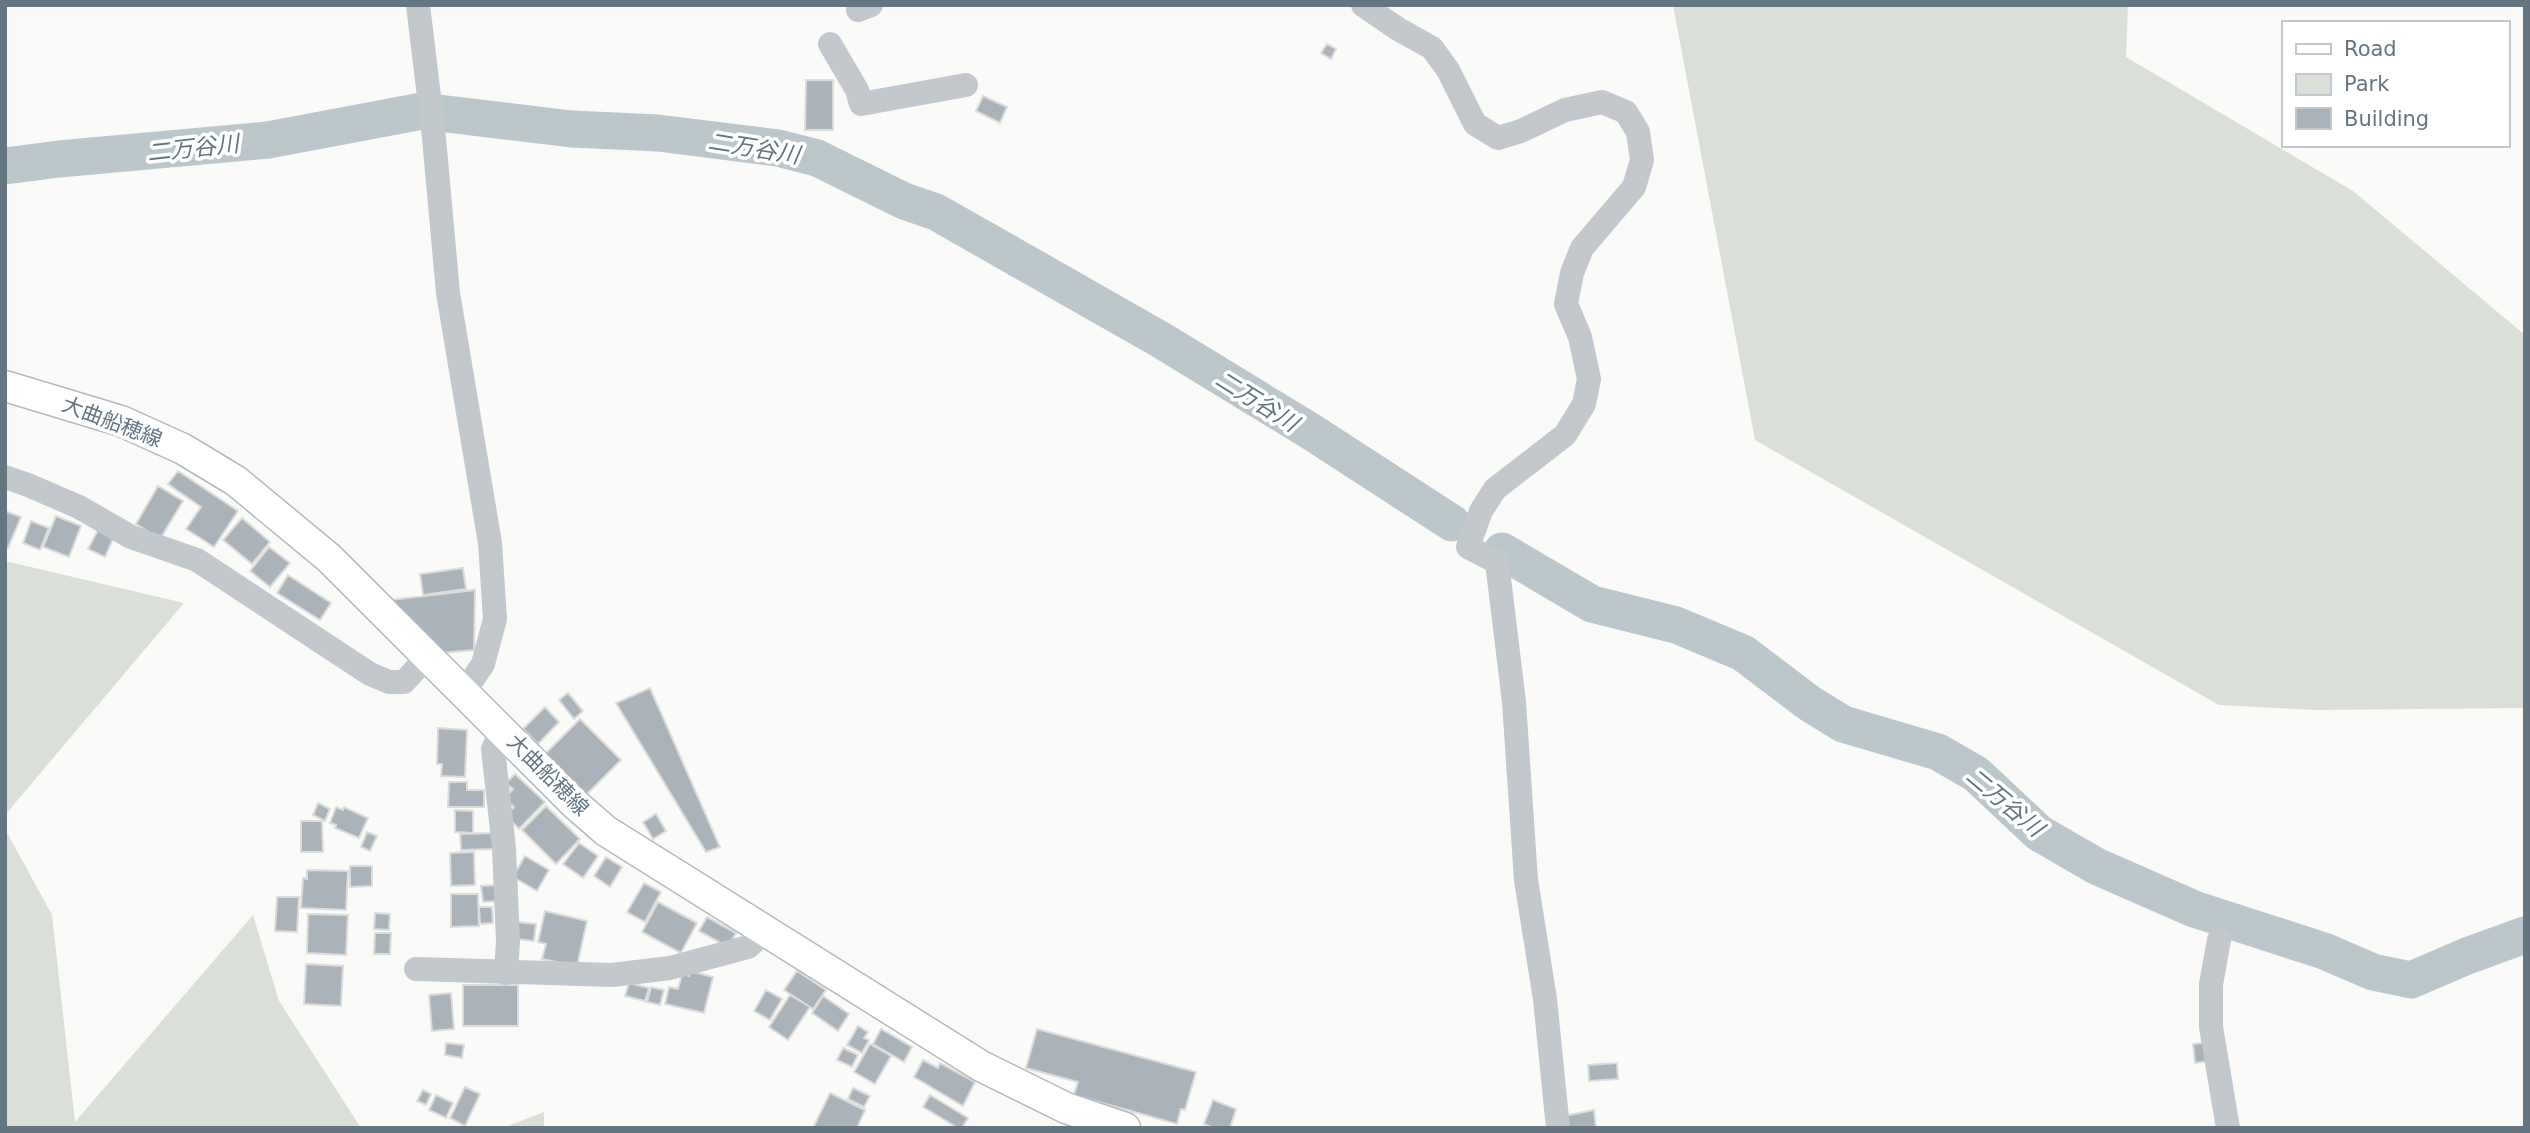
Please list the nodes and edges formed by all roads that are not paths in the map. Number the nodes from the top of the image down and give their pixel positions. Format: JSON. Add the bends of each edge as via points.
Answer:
{"nodes":[{"id":1,"x":418,"y":5,"type":"edge"},
{"id":2,"x":1363,"y":5,"type":"edge"},
{"id":3,"x":831,"y":44,"type":"dead end"},
{"id":4,"x":966,"y":85,"type":"dead end"},
{"id":5,"x":5,"y":386,"type":"edge"},
{"id":6,"x":5,"y":477,"type":"edge"},
{"id":7,"x":427,"y":657,"type":"junction"},
{"id":8,"x":464,"y":692,"type":"junction"},
{"id":9,"x":502,"y":730,"type":"junction"},
{"id":10,"x":766,"y":931,"type":"junction"},
{"id":11,"x":2218,"y":940,"type":"dead end"},
{"id":12,"x":416,"y":969,"type":"dead end"},
{"id":13,"x":506,"y":973,"type":"junction"},
{"id":14,"x":1125,"y":1128,"type":"edge"},
{"id":15,"x":1558,"y":1128,"type":"edge"},
{"id":16,"x":2228,"y":1128,"type":"edge"}],
"edges":[{"from":1,"to":8,"type":"street","via":[[448,293],[490,543],[495,619],[483,664]]},
{"from":2,"to":15,"type":"street","via":[[1432,48],[1475,124],[1498,138],[1566,110],[1602,102],[1626,112],[1638,132],[1642,160],[1634,187],[1582,248],[1572,273],[1566,304],[1580,337],[1589,379],[1584,404],[1565,435],[1495,489],[1468,547],[1497,562],[1514,702],[1525,880],[1545,999]]},
{"from":3,"to":4,"type":"street","via":[[862,104]]},
{"from":5,"to":7,"type":"main road","name":"大曲船穂線","via":[[121,421],[183,449],[236,481],[329,558]]},
{"from":6,"to":7,"type":"street","via":[[79,507],[131,537],[197,561],[370,674],[404,682]]},
{"from":7,"to":8,"type":"main road","name":"大曲船穂線"},
{"from":8,"to":9,"type":"main road","name":"大曲船穂線"},
{"from":9,"to":10,"type":"main road","name":"大曲船穂線","via":[[606,831]]},
{"from":9,"to":13,"type":"street","via":[[493,749],[504,848]]},
{"from":10,"to":13,"type":"street","via":[[748,947],[670,968],[612,975]]},
{"from":10,"to":14,"type":"main road","name":"大曲船穂線","via":[[981,1066],[1066,1108]]},
{"from":11,"to":16,"type":"street","via":[[2211,1027]]},
{"from":12,"to":13,"type":"street"}]}
